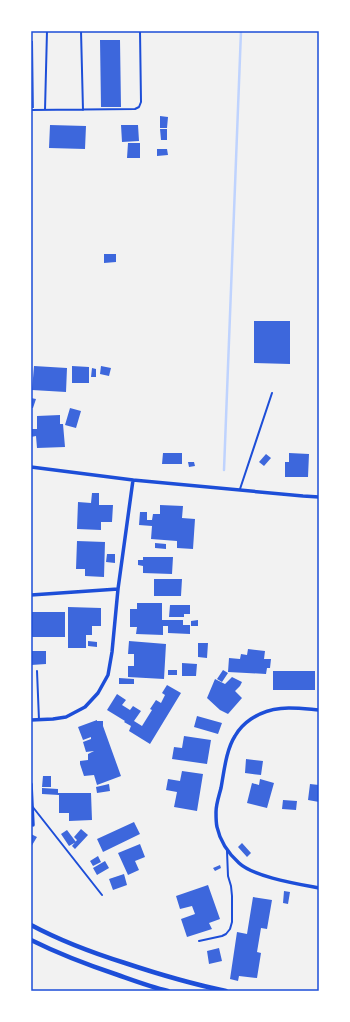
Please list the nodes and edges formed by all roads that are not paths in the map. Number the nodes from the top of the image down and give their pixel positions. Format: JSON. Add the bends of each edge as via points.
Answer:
{"nodes":[{"id":1,"x":47,"y":31,"type":"edge"},
{"id":2,"x":81,"y":31,"type":"edge"},
{"id":3,"x":140,"y":31,"type":"edge"},
{"id":4,"x":31,"y":110,"type":"edge"},
{"id":5,"x":45,"y":110,"type":"junction"},
{"id":6,"x":83,"y":110,"type":"junction"},
{"id":7,"x":272,"y":393,"type":"dead end"},
{"id":8,"x":31,"y":467,"type":"edge"},
{"id":9,"x":133,"y":480,"type":"junction"},
{"id":10,"x":239,"y":490,"type":"junction"},
{"id":11,"x":319,"y":497,"type":"edge"},
{"id":12,"x":118,"y":589,"type":"junction"},
{"id":13,"x":31,"y":595,"type":"edge"},
{"id":14,"x":37,"y":671,"type":"dead end"},
{"id":15,"x":319,"y":710,"type":"edge"},
{"id":16,"x":31,"y":720,"type":"edge"},
{"id":17,"x":39,"y":720,"type":"junction"},
{"id":18,"x":31,"y":784,"type":"edge"},
{"id":19,"x":31,"y":790,"type":"edge"},
{"id":20,"x":32,"y":806,"type":"junction"},
{"id":21,"x":32,"y":812,"type":"edge"},
{"id":22,"x":32,"y":825,"type":"dead end"},
{"id":23,"x":228,"y":851,"type":"junction"},
{"id":24,"x":319,"y":888,"type":"edge"},
{"id":25,"x":102,"y":895,"type":"dead end"},
{"id":26,"x":31,"y":925,"type":"edge"},
{"id":27,"x":31,"y":940,"type":"edge"},
{"id":28,"x":199,"y":941,"type":"dead end"},
{"id":29,"x":168,"y":991,"type":"edge"},
{"id":30,"x":226,"y":991,"type":"edge"}],
"edges":[{"from":1,"to":5,"type":"lane"},
{"from":2,"to":6,"type":"lane"},
{"from":3,"to":6,"type":"lane","via":[[139,107]]},
{"from":4,"to":5,"type":"lane"},
{"from":5,"to":6,"type":"lane"},
{"from":7,"to":10,"type":"lane"},
{"from":8,"to":9,"type":"street"},
{"from":9,"to":10,"type":"street"},
{"from":9,"to":12,"type":"street"},
{"from":10,"to":11,"type":"street"},
{"from":12,"to":13,"type":"street"},
{"from":12,"to":17,"type":"street","via":[[108,675],[98,693],[85,708],[66,717]]},
{"from":14,"to":17,"type":"lane"},
{"from":15,"to":23,"type":"street","via":[[280,708],[266,711],[252,718],[234,736],[228,751],[216,811],[217,827]]},
{"from":16,"to":17,"type":"street"},
{"from":18,"to":19,"type":"street"},
{"from":19,"to":20,"type":"street"},
{"from":20,"to":21,"type":"street"},
{"from":20,"to":25,"type":"lane"},
{"from":21,"to":22,"type":"street"},
{"from":23,"to":24,"type":"street","via":[[240,864],[258,874]]},
{"from":23,"to":28,"type":"lane","via":[[228,876],[232,896],[230,929],[222,936]]},
{"from":26,"to":30,"type":"street","via":[[94,953],[155,973]]},
{"from":27,"to":29,"type":"street","via":[[104,970]]}]}
